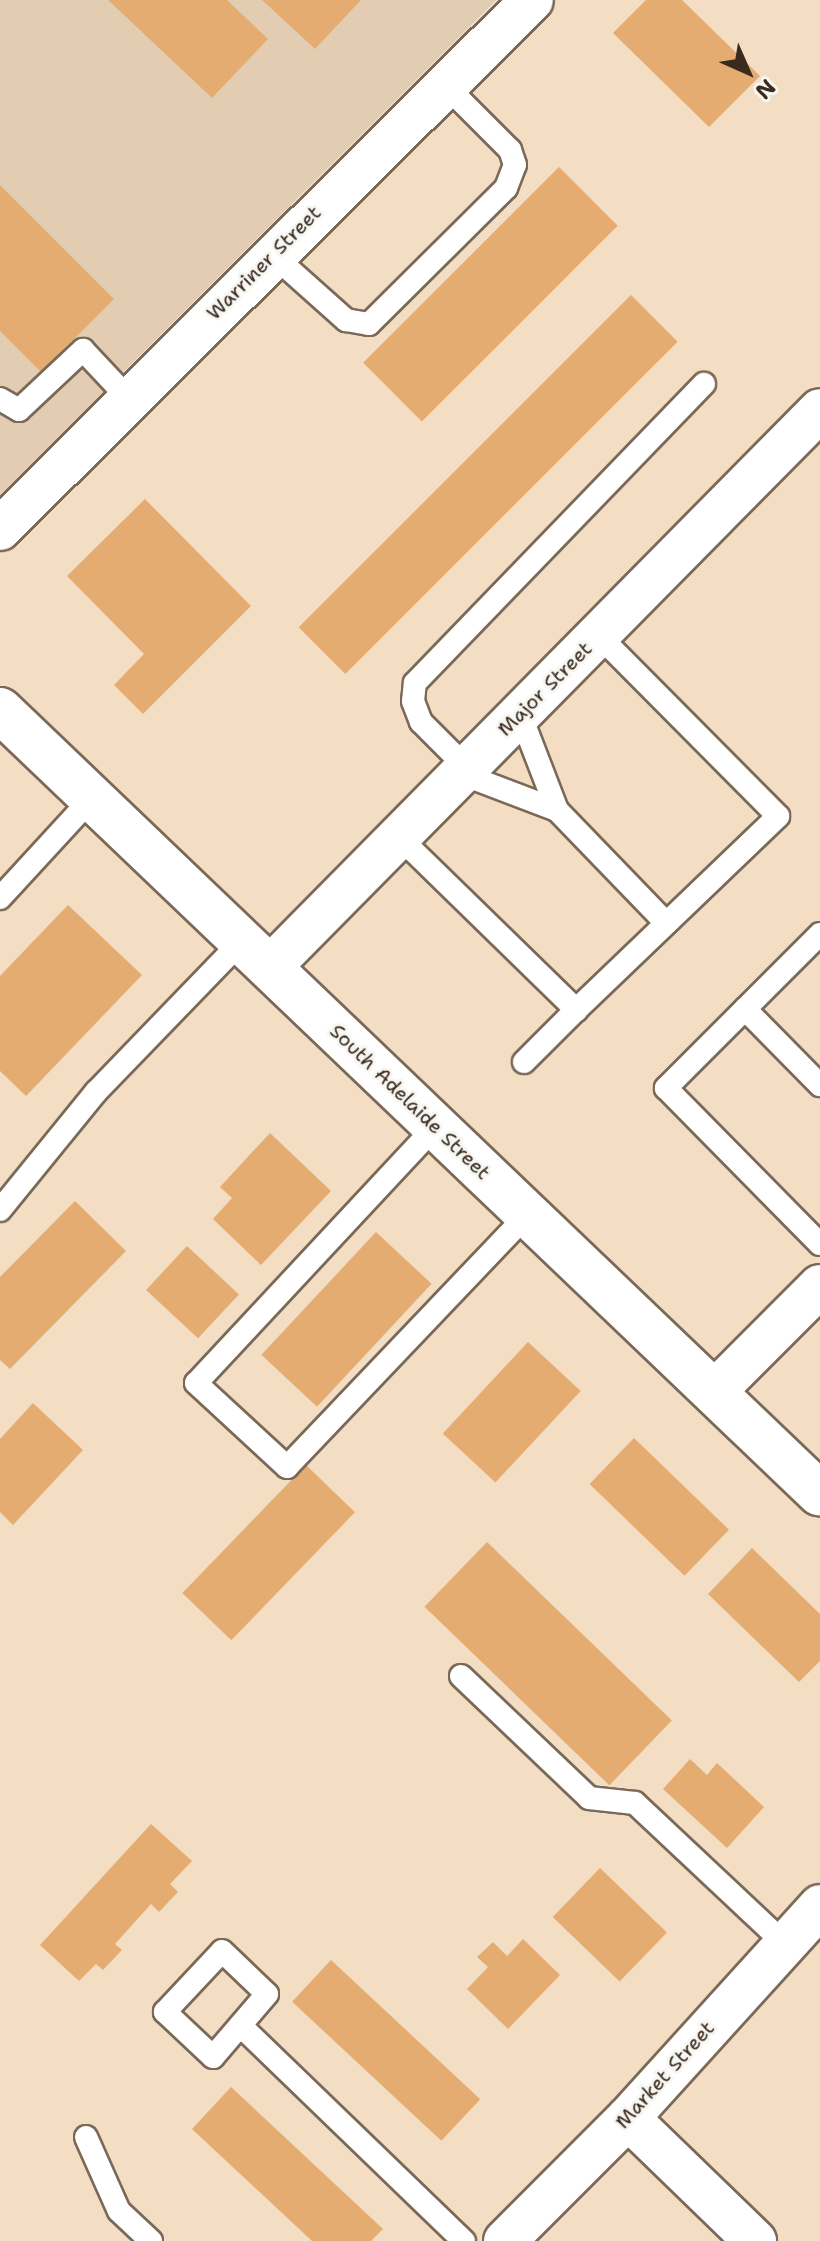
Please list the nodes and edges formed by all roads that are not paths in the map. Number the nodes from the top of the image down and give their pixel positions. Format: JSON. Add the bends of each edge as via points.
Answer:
{"nodes":[{"id":1,"x":532,"y":0,"type":"edge"},
{"id":2,"x":443,"y":83,"type":"junction"},
{"id":3,"x":273,"y":255,"type":"junction"},
{"id":4,"x":704,"y":384,"type":"dead end"},
{"id":5,"x":0,"y":399,"type":"edge"},
{"id":6,"x":129,"y":399,"type":"junction"},
{"id":7,"x":820,"y":410,"type":"edge"},
{"id":8,"x":0,"y":529,"type":"edge"},
{"id":9,"x":598,"y":635,"type":"junction"},
{"id":10,"x":0,"y":710,"type":"edge"},
{"id":11,"x":520,"y":714,"type":"junction"},
{"id":12,"x":464,"y":771,"type":"junction"},
{"id":13,"x":92,"y":798,"type":"junction"},
{"id":14,"x":557,"y":810,"type":"junction"},
{"id":15,"x":399,"y":837,"type":"junction"},
{"id":16,"x":0,"y":898,"type":"edge"},
{"id":17,"x":666,"y":923,"type":"junction"},
{"id":18,"x":820,"y":934,"type":"edge"},
{"id":19,"x":255,"y":955,"type":"junction"},
{"id":20,"x":745,"y":1009,"type":"junction"},
{"id":21,"x":576,"y":1010,"type":"junction"},
{"id":22,"x":524,"y":1062,"type":"dead end"},
{"id":23,"x":820,"y":1085,"type":"edge"},
{"id":24,"x":435,"y":1127,"type":"junction"},
{"id":25,"x":0,"y":1210,"type":"edge"},
{"id":26,"x":528,"y":1214,"type":"junction"},
{"id":27,"x":820,"y":1244,"type":"edge"},
{"id":28,"x":820,"y":1286,"type":"edge"},
{"id":29,"x":714,"y":1392,"type":"junction"},
{"id":30,"x":820,"y":1494,"type":"edge"},
{"id":31,"x":461,"y":1676,"type":"dead end"},
{"id":32,"x":820,"y":1906,"type":"edge"},
{"id":33,"x":784,"y":1943,"type":"junction"},
{"id":34,"x":241,"y":2026,"type":"junction"},
{"id":35,"x":628,"y":2118,"type":"junction"},
{"id":36,"x":86,"y":2137,"type":"dead end"},
{"id":37,"x":151,"y":2241,"type":"edge"},
{"id":38,"x":464,"y":2241,"type":"edge"},
{"id":39,"x":505,"y":2241,"type":"edge"},
{"id":40,"x":755,"y":2241,"type":"edge"}],
"edges":[{"from":1,"to":2,"type":"street","name":"Warriner Street"},
{"from":2,"to":3,"type":"street","name":"Warriner Street"},
{"from":2,"to":3,"type":"lane","via":[[510,150],[515,165],[506,188],[369,324],[346,320]]},
{"from":3,"to":6,"type":"street","name":"Warriner Street"},
{"from":4,"to":12,"type":"lane","via":[[415,683],[413,701],[421,722]]},
{"from":5,"to":6,"type":"lane","via":[[19,410],[83,350]]},
{"from":6,"to":8,"type":"street","name":"Warriner Street"},
{"from":7,"to":9,"type":"street","name":"Major Street"},
{"from":9,"to":11,"type":"street","name":"Major Street"},
{"from":9,"to":17,"type":"lane","via":[[778,816]]},
{"from":10,"to":13,"type":"street","name":"South Adelaide Street"},
{"from":11,"to":12,"type":"street","name":"Major Street"},
{"from":11,"to":14,"type":"lane"},
{"from":12,"to":14,"type":"lane"},
{"from":12,"to":15,"type":"street","name":"Major Street"},
{"from":13,"to":16,"type":"lane"},
{"from":13,"to":19,"type":"street","name":"South Adelaide Street"},
{"from":14,"to":17,"type":"lane"},
{"from":15,"to":19,"type":"street","name":"Major Street"},
{"from":15,"to":21,"type":"lane"},
{"from":17,"to":21,"type":"lane"},
{"from":18,"to":20,"type":"lane"},
{"from":19,"to":24,"type":"street","name":"South Adelaide Street"},
{"from":19,"to":25,"type":"lane","via":[[96,1092]]},
{"from":20,"to":23,"type":"lane"},
{"from":20,"to":27,"type":"lane","via":[[666,1088]]},
{"from":21,"to":22,"type":"lane"},
{"from":24,"to":26,"type":"street","name":"South Adelaide Street"},
{"from":24,"to":26,"type":"lane","via":[[196,1383],[287,1467]]},
{"from":26,"to":29,"type":"street","name":"South Adelaide Street"},
{"from":28,"to":29,"type":"street"},
{"from":29,"to":30,"type":"street","name":"South Adelaide Street"},
{"from":31,"to":33,"type":"lane","via":[[589,1798],[635,1803]]},
{"from":32,"to":33,"type":"street","name":"Market Street"},
{"from":33,"to":35,"type":"street","name":"Market Street"},
{"from":34,"to":34,"type":"lane","via":[[267,1994],[222,1951],[165,2012],[213,2057]]},
{"from":34,"to":38,"type":"lane"},
{"from":35,"to":39,"type":"street","name":"Market Street"},
{"from":35,"to":40,"type":"street"},
{"from":36,"to":37,"type":"lane","via":[[119,2211]]}]}
